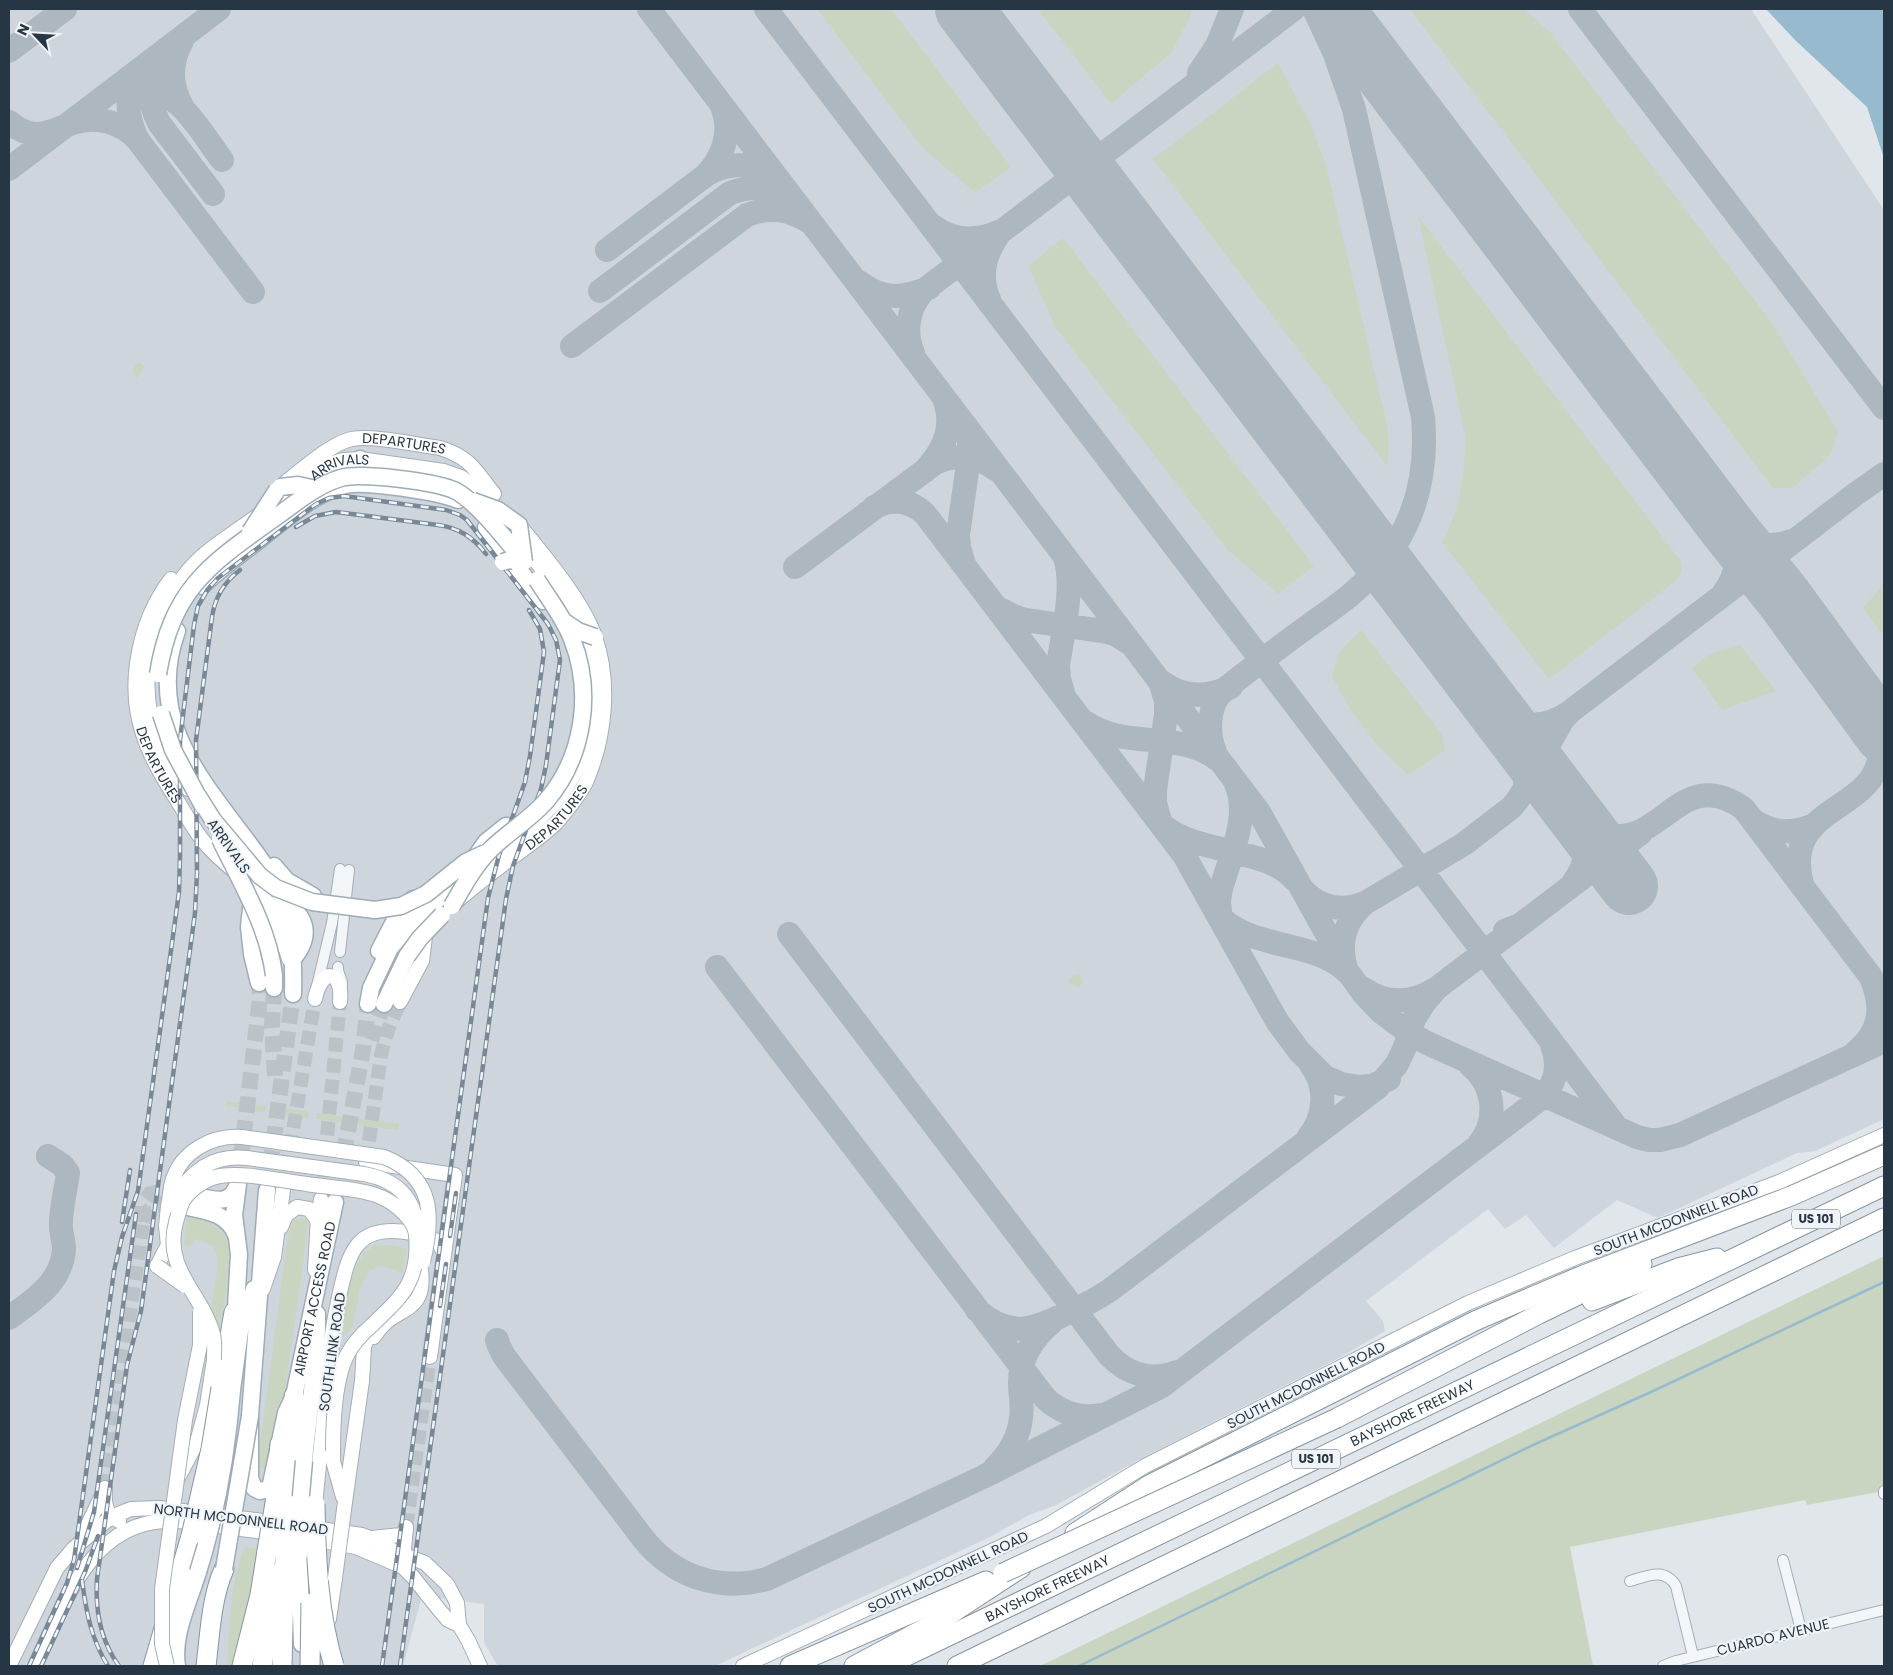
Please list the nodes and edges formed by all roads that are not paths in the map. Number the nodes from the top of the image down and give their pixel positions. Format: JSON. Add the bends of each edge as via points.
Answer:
{"nodes":[{"id":1,"x":360,"y":459,"type":"junction"},
{"id":2,"x":278,"y":493,"type":"junction"},
{"id":3,"x":318,"y":494,"type":"junction"},
{"id":4,"x":468,"y":499,"type":"junction"},
{"id":5,"x":519,"y":525,"type":"junction"},
{"id":6,"x":504,"y":537,"type":"junction"},
{"id":7,"x":245,"y":539,"type":"junction"},
{"id":8,"x":524,"y":562,"type":"junction"},
{"id":9,"x":538,"y":588,"type":"junction"},
{"id":10,"x":561,"y":597,"type":"junction"},
{"id":11,"x":563,"y":621,"type":"junction"},
{"id":12,"x":595,"y":637,"type":"junction"},
{"id":13,"x":155,"y":732,"type":"junction"},
{"id":14,"x":182,"y":746,"type":"junction"},
{"id":15,"x":198,"y":796,"type":"junction"},
{"id":16,"x":527,"y":810,"type":"junction"},
{"id":17,"x":547,"y":810,"type":"junction"},
{"id":18,"x":230,"y":818,"type":"junction"},
{"id":19,"x":488,"y":846,"type":"junction"},
{"id":20,"x":238,"y":876,"type":"junction"},
{"id":21,"x":254,"y":882,"type":"junction"},
{"id":22,"x":455,"y":886,"type":"junction"},
{"id":23,"x":419,"y":893,"type":"junction"},
{"id":24,"x":314,"y":896,"type":"dead end"},
{"id":25,"x":372,"y":904,"type":"dead end"},
{"id":26,"x":430,"y":906,"type":"junction"},
{"id":27,"x":452,"y":906,"type":"junction"},
{"id":28,"x":340,"y":952,"type":"dead end"},
{"id":29,"x":292,"y":965,"type":"junction"},
{"id":30,"x":338,"y":967,"type":"dead end"},
{"id":31,"x":375,"y":976,"type":"junction"},
{"id":32,"x":293,"y":994,"type":"tunnel mouth"},
{"id":33,"x":315,"y":996,"type":"joint"},
{"id":34,"x":341,"y":996,"type":"joint"},
{"id":35,"x":385,"y":1001,"type":"junction"},
{"id":36,"x":1884,"y":1135,"type":"edge"},
{"id":37,"x":1884,"y":1155,"type":"edge"},
{"id":38,"x":366,"y":1162,"type":"dead end"},
{"id":39,"x":1884,"y":1186,"type":"edge"},
{"id":40,"x":275,"y":1190,"type":"joint"},
{"id":41,"x":328,"y":1200,"type":"joint"},
{"id":42,"x":169,"y":1201,"type":"junction"},
{"id":43,"x":1739,"y":1216,"type":"junction"},
{"id":44,"x":1884,"y":1218,"type":"edge"},
{"id":45,"x":318,"y":1220,"type":"junction"},
{"id":46,"x":447,"y":1230,"type":"junction"},
{"id":47,"x":430,"y":1236,"type":"junction"},
{"id":48,"x":277,"y":1239,"type":"junction"},
{"id":49,"x":238,"y":1242,"type":"junction"},
{"id":50,"x":1747,"y":1252,"type":"junction"},
{"id":51,"x":444,"y":1254,"type":"junction"},
{"id":52,"x":262,"y":1265,"type":"junction"},
{"id":53,"x":421,"y":1270,"type":"junction"},
{"id":54,"x":260,"y":1298,"type":"junction"},
{"id":55,"x":315,"y":1298,"type":"junction"},
{"id":56,"x":399,"y":1305,"type":"junction"},
{"id":57,"x":234,"y":1312,"type":"junction"},
{"id":58,"x":1509,"y":1331,"type":"junction"},
{"id":59,"x":331,"y":1344,"type":"joint"},
{"id":60,"x":430,"y":1357,"type":"tunnel mouth"},
{"id":61,"x":235,"y":1358,"type":"junction"},
{"id":62,"x":362,"y":1381,"type":"junction"},
{"id":63,"x":227,"y":1389,"type":"junction"},
{"id":64,"x":294,"y":1396,"type":"junction"},
{"id":65,"x":250,"y":1416,"type":"junction"},
{"id":66,"x":315,"y":1417,"type":"junction"},
{"id":67,"x":280,"y":1444,"type":"junction"},
{"id":68,"x":177,"y":1480,"type":"junction"},
{"id":69,"x":345,"y":1502,"type":"junction"},
{"id":70,"x":281,"y":1503,"type":"junction"},
{"id":71,"x":315,"y":1504,"type":"junction"},
{"id":72,"x":111,"y":1517,"type":"junction"},
{"id":73,"x":149,"y":1523,"type":"junction"},
{"id":74,"x":191,"y":1536,"type":"junction"},
{"id":75,"x":369,"y":1538,"type":"junction"},
{"id":76,"x":74,"y":1548,"type":"junction"},
{"id":77,"x":276,"y":1553,"type":"junction"},
{"id":78,"x":92,"y":1557,"type":"junction"},
{"id":79,"x":1784,"y":1560,"type":"dead end"},
{"id":80,"x":403,"y":1561,"type":"junction"},
{"id":81,"x":224,"y":1569,"type":"junction"},
{"id":82,"x":1003,"y":1573,"type":"junction"},
{"id":83,"x":1630,"y":1581,"type":"dead end"},
{"id":84,"x":162,"y":1588,"type":"junction"},
{"id":85,"x":1884,"y":1610,"type":"edge"},
{"id":86,"x":330,"y":1619,"type":"junction"},
{"id":87,"x":459,"y":1625,"type":"junction"},
{"id":88,"x":1801,"y":1630,"type":"junction"},
{"id":89,"x":1007,"y":1642,"type":"junction"},
{"id":90,"x":1693,"y":1656,"type":"junction"},
{"id":91,"x":9,"y":1666,"type":"edge"},
{"id":92,"x":34,"y":1666,"type":"edge"},
{"id":93,"x":140,"y":1666,"type":"edge"},
{"id":94,"x":153,"y":1666,"type":"edge"},
{"id":95,"x":168,"y":1666,"type":"edge"},
{"id":96,"x":177,"y":1666,"type":"edge"},
{"id":97,"x":206,"y":1666,"type":"edge"},
{"id":98,"x":219,"y":1666,"type":"edge"},
{"id":99,"x":242,"y":1666,"type":"edge"},
{"id":100,"x":262,"y":1666,"type":"edge"},
{"id":101,"x":282,"y":1666,"type":"edge"},
{"id":102,"x":301,"y":1666,"type":"edge"},
{"id":103,"x":312,"y":1666,"type":"edge"},
{"id":104,"x":324,"y":1666,"type":"edge"},
{"id":105,"x":334,"y":1666,"type":"edge"},
{"id":106,"x":480,"y":1666,"type":"edge"},
{"id":107,"x":743,"y":1666,"type":"edge"},
{"id":108,"x":790,"y":1666,"type":"edge"},
{"id":109,"x":822,"y":1666,"type":"edge"},
{"id":110,"x":854,"y":1666,"type":"edge"},
{"id":111,"x":886,"y":1666,"type":"edge"},
{"id":112,"x":957,"y":1666,"type":"edge"},
{"id":113,"x":968,"y":1666,"type":"edge"},
{"id":114,"x":1663,"y":1666,"type":"edge"}],
"edges":[{"from":1,"to":2,"type":"street","name":"ARRIVALS","via":[[330,464]]},
{"from":1,"to":3,"type":"main road"},
{"from":1,"to":10,"type":"street","name":"ARRIVALS","via":[[444,471],[476,487],[491,502]]},
{"from":2,"to":3,"type":"main road","bridge":true,"via":[[298,485]]},
{"from":2,"to":5,"type":"street","name":"DEPARTURES","bridge":true,"via":[[332,448],[350,439],[364,437],[440,448],[457,454],[466,460]]},
{"from":2,"to":7,"type":"main road","bridge":true},
{"from":2,"to":13,"type":"street","name":"ARRIVALS","via":[[210,550],[188,571],[172,593],[157,625],[148,664],[147,690]]},
{"from":2,"to":20,"type":"street","name":"DEPARTURES","bridge":true,"via":[[199,549],[175,574],[155,604],[143,637],[137,671],[140,725],[159,770],[202,841]]},
{"from":3,"to":4,"type":"main road","name":"DEPARTURES","bridge":true,"via":[[340,478],[366,475],[442,486]]},
{"from":3,"to":7,"type":"main road","name":"DEPARTURES","bridge":true},
{"from":3,"to":9,"type":"main road","name":"ARRIVALS","via":[[344,485],[363,484],[439,494],[459,500],[475,513]]},
{"from":3,"to":14,"type":"main road","name":"ARRIVALS","via":[[210,579],[187,608],[174,640],[168,673],[168,700]]},
{"from":4,"to":5,"type":"main road","bridge":true,"via":[[498,510]]},
{"from":4,"to":6,"type":"main road","name":"DEPARTURES","bridge":true},
{"from":5,"to":8,"type":"main road","bridge":true},
{"from":5,"to":12,"type":"street","name":"DEPARTURES","bridge":true,"via":[[577,602]]},
{"from":6,"to":8,"type":"main road","name":"DEPARTURES","bridge":true},
{"from":6,"to":9,"type":"main road","bridge":true,"via":[[508,553],[501,565],[514,561]]},
{"from":7,"to":15,"type":"main road","name":"DEPARTURES","bridge":true,"via":[[191,588],[172,619],[162,647],[158,674],[165,730],[172,750]]},
{"from":8,"to":9,"type":"main road","name":"DEPARTURES"},
{"from":9,"to":10,"type":"main road"},
{"from":9,"to":11,"type":"main road","name":"DEPARTURES","bridge":true},
{"from":9,"to":16,"type":"main road","name":"ARRIVALS","via":[[561,629],[574,664],[577,719],[570,748],[559,773]]},
{"from":10,"to":17,"type":"street","name":"ARRIVALS","via":[[568,606],[589,657],[594,686],[584,754],[569,783]]},
{"from":11,"to":12,"type":"main road","bridge":true},
{"from":11,"to":19,"type":"main road","name":"DEPARTURES","bridge":true,"via":[[572,639],[582,678],[583,712],[575,752],[558,785],[545,801]]},
{"from":12,"to":27,"type":"street","name":"DEPARTURES","bridge":true,"via":[[603,675],[605,707],[596,756],[585,783],[556,823]]},
{"from":13,"to":14,"type":"main road"},
{"from":13,"to":21,"type":"street","name":"ARRIVALS","via":[[170,766]]},
{"from":14,"to":18,"type":"main road","name":"ARRIVALS","via":[[204,784]]},
{"from":15,"to":19,"type":"main road","bridge":true,"via":[[217,825],[260,876],[276,888],[312,902],[375,910],[401,906],[426,894]]},
{"from":15,"to":20,"type":"main road","name":"DEPARTURES","bridge":true},
{"from":16,"to":17,"type":"main road"},
{"from":16,"to":19,"type":"main road","name":"ARRIVALS"},
{"from":17,"to":22,"type":"street","name":"ARRIVALS","via":[[516,841]]},
{"from":18,"to":24,"type":"main road","via":[[243,827],[287,881]]},
{"from":18,"to":29,"type":"main road","name":"ARRIVALS","via":[[266,866],[283,901],[295,909],[304,924],[304,942]]},
{"from":19,"to":22,"type":"main road","name":"ARRIVALS"},
{"from":19,"to":23,"type":"main road"},
{"from":19,"to":27,"type":"main road","name":"DEPARTURES","bridge":true},
{"from":20,"to":21,"type":"main road","name":"DEPARTURES","bridge":true,"via":[[266,933],[272,957],[269,982],[252,954],[249,926]]},
{"from":21,"to":29,"type":"street","name":"ARRIVALS","via":[[276,920]]},
{"from":22,"to":26,"type":"main road","name":"ARRIVALS"},
{"from":23,"to":25,"type":"main road","via":[[391,904]]},
{"from":23,"to":31,"type":"main road","via":[[391,926],[378,952]]},
{"from":26,"to":31,"type":"main road","name":"ARRIVALS","via":[[417,916],[390,948]]},
{"from":26,"to":35,"type":"street","via":[[422,961]]},
{"from":27,"to":35,"type":"main road","name":"DEPARTURES","bridge":true,"via":[[407,956]]},
{"from":28,"to":33,"type":"street","via":[[345,870]]},
{"from":29,"to":32,"type":"main road","name":"ARRIVALS"},
{"from":30,"to":34,"type":"street","via":[[343,980]]},
{"from":31,"to":35,"type":"main road","name":"ARRIVALS","via":[[371,988]]},
{"from":33,"to":34,"type":"street","via":[[323,978],[329,976],[339,982]]},
{"from":36,"to":107,"type":"street","name":"SOUTH MCDONNELL ROAD","via":[[1785,1179],[1468,1303],[1159,1459],[1046,1526]]},
{"from":37,"to":43,"type":"highway"},
{"from":38,"to":46,"type":"street","via":[[455,1175]]},
{"from":39,"to":50,"type":"highway","name":"BAYSHORE FREEWAY","number":"US 101"},
{"from":40,"to":48,"type":"street"},
{"from":40,"to":52,"type":"main road"},
{"from":41,"to":45,"type":"street"},
{"from":41,"to":55,"type":"main road","name":"AIRPORT ACCESS ROAD"},
{"from":42,"to":53,"type":"street","bridge":true,"via":[[172,1182],[181,1165],[194,1151],[219,1138],[242,1136],[384,1157],[409,1171],[429,1204]]},
{"from":42,"to":56,"type":"street","bridge":true,"via":[[199,1169],[228,1157],[364,1174],[386,1180],[412,1204],[418,1230],[414,1262]]},
{"from":42,"to":68,"type":"street","bridge":true,"via":[[168,1245],[158,1266],[192,1290],[200,1310],[201,1329]]},
{"from":43,"to":58,"type":"highway"},
{"from":43,"to":110,"type":"highway","via":[[1494,1312],[1149,1485],[946,1617]]},
{"from":44,"to":89,"type":"highway","name":"BAYSHORE FREEWAY","number":"US 101"},
{"from":45,"to":48,"type":"street","via":[[309,1209],[297,1207],[286,1215]]},
{"from":45,"to":55,"type":"street"},
{"from":46,"to":47,"type":"street"},
{"from":46,"to":51,"type":"street"},
{"from":47,"to":51,"type":"street","via":[[441,1245]]},
{"from":47,"to":59,"type":"street","name":"SOUTH LINK ROAD","via":[[389,1230],[370,1234],[362,1240],[352,1252],[345,1270]]},
{"from":48,"to":54,"type":"street"},
{"from":49,"to":49,"type":"main road","via":[[234,1215],[238,1184],[233,1196],[227,1200],[193,1202],[227,1220]]},
{"from":49,"to":57,"type":"main road"},
{"from":50,"to":58,"type":"highway","via":[[1678,1268]]},
{"from":50,"to":111,"type":"highway","name":"BAYSHORE FREEWAY","number":"US 101"},
{"from":51,"to":60,"type":"street"},
{"from":52,"to":54,"type":"main road"},
{"from":52,"to":61,"type":"main road","via":[[240,1331]]},
{"from":53,"to":56,"type":"street"},
{"from":53,"to":62,"type":"street","via":[[423,1284],[419,1297],[378,1331]]},
{"from":54,"to":65,"type":"main road"},
{"from":55,"to":64,"type":"main road","name":"AIRPORT ACCESS ROAD"},
{"from":55,"to":66,"type":"main road","via":[[318,1336]]},
{"from":56,"to":62,"type":"street","bridge":true,"via":[[369,1334],[364,1347]]},
{"from":57,"to":61,"type":"main road"},
{"from":57,"to":63,"type":"highway"},
{"from":58,"to":82,"type":"highway","bridge":true,"via":[[1337,1418]]},
{"from":59,"to":66,"type":"main road"},
{"from":61,"to":63,"type":"main road"},
{"from":62,"to":69,"type":"street"},
{"from":63,"to":74,"type":"highway","bridge":true},
{"from":63,"to":96,"type":"main road","bridge":true,"via":[[227,1443],[217,1499],[204,1554],[178,1635]]},
{"from":64,"to":67,"type":"main road","name":"AIRPORT ACCESS ROAD","via":[[286,1414]]},
{"from":64,"to":70,"type":"highway"},
{"from":65,"to":67,"type":"main road","name":"AIRPORT ACCESS ROAD","via":[[250,1478],[257,1490],[268,1489],[271,1484]]},
{"from":65,"to":81,"type":"main road","bridge":true},
{"from":66,"to":71,"type":"street","name":"SOUTH LINK ROAD"},
{"from":66,"to":102,"type":"main road","bridge":true,"via":[[304,1461],[299,1531]]},
{"from":67,"to":70,"type":"highway"},
{"from":68,"to":69,"type":"street","bridge":true,"via":[[197,1442],[204,1420],[215,1347],[209,1322],[176,1260],[174,1230],[183,1201],[196,1187],[220,1176],[242,1175],[374,1195],[399,1209],[416,1233],[415,1262],[408,1287],[354,1344],[341,1371],[332,1451]]},
{"from":68,"to":84,"type":"street","bridge":true},
{"from":69,"to":86,"type":"street","bridge":true},
{"from":70,"to":77,"type":"highway","bridge":true},
{"from":71,"to":103,"type":"highway","bridge":true,"via":[[311,1555]]},
{"from":71,"to":105,"type":"highway","bridge":true,"via":[[318,1590]]},
{"from":72,"to":73,"type":"street","via":[[127,1524]]},
{"from":72,"to":75,"type":"street","name":"NORTH MCDONNELL ROAD","via":[[138,1508],[175,1509],[348,1532]]},
{"from":72,"to":76,"type":"street","name":"NORTH MCDONNELL ROAD"},
{"from":72,"to":76,"type":"street","via":[[106,1506],[105,1488]]},
{"from":72,"to":78,"type":"street"},
{"from":73,"to":78,"type":"street","name":"NORTH MCDONNELL ROAD","via":[[120,1534]]},
{"from":73,"to":80,"type":"street","name":"NORTH MCDONNELL ROAD","via":[[180,1521],[331,1541]]},
{"from":74,"to":94,"type":"highway","bridge":true},
{"from":74,"to":95,"type":"highway"},
{"from":75,"to":80,"type":"street","name":"NORTH MCDONNELL ROAD"},
{"from":75,"to":80,"type":"street","via":[[392,1537],[406,1529]]},
{"from":76,"to":91,"type":"street","name":"NORTH MCDONNELL ROAD","via":[[52,1578]]},
{"from":77,"to":99,"type":"highway","via":[[258,1600]]},
{"from":77,"to":100,"type":"highway"},
{"from":77,"to":101,"type":"highway"},
{"from":78,"to":92,"type":"street","name":"NORTH MCDONNELL ROAD","via":[[70,1589]]},
{"from":79,"to":88,"type":"street"},
{"from":80,"to":87,"type":"street","via":[[441,1612]]},
{"from":80,"to":87,"type":"street","via":[[425,1563],[447,1584],[457,1603]]},
{"from":81,"to":97,"type":"highway","via":[[215,1595]]},
{"from":81,"to":98,"type":"highway","via":[[226,1597]]},
{"from":82,"to":108,"type":"highway"},
{"from":82,"to":109,"type":"highway"},
{"from":83,"to":90,"type":"street","via":[[1658,1574],[1672,1579]]},
{"from":84,"to":93,"type":"highway","bridge":true},
{"from":84,"to":95,"type":"street","bridge":true,"via":[[162,1644]]},
{"from":85,"to":88,"type":"street","name":"CUARDO AVENUE"},
{"from":86,"to":103,"type":"street","bridge":true},
{"from":86,"to":104,"type":"street","bridge":true},
{"from":87,"to":106,"type":"street"},
{"from":88,"to":90,"type":"street","name":"CUARDO AVENUE"},
{"from":89,"to":112,"type":"highway","name":"BAYSHORE FREEWAY","number":"US 101"},
{"from":89,"to":113,"type":"highway"},
{"from":90,"to":114,"type":"street","name":"CUARDO AVENUE"}]}
